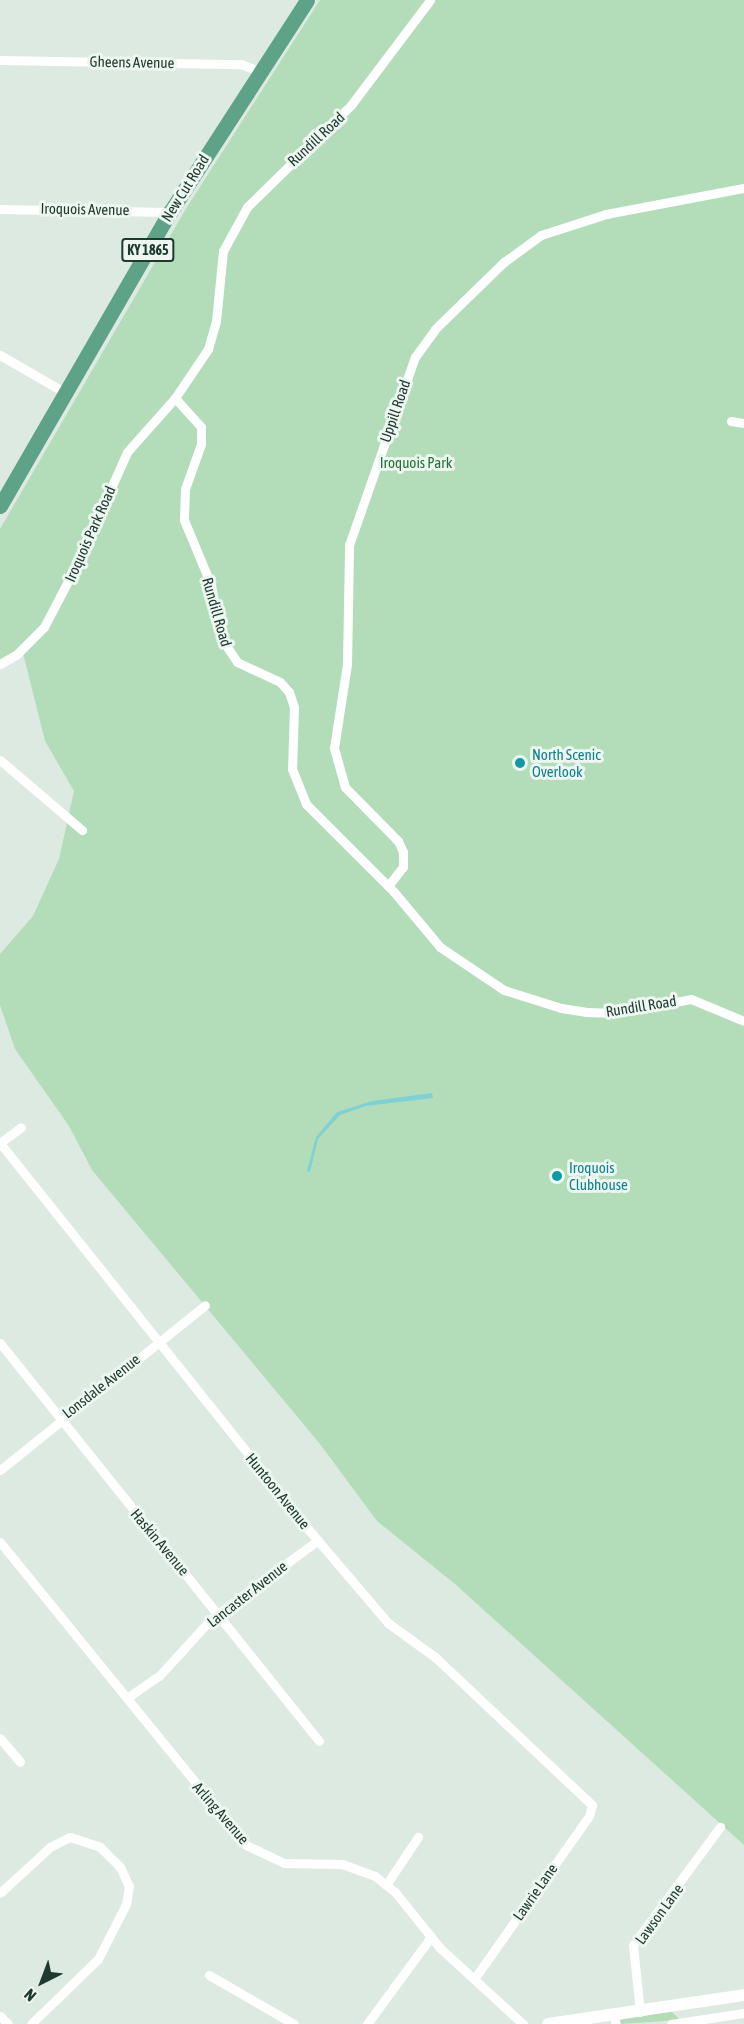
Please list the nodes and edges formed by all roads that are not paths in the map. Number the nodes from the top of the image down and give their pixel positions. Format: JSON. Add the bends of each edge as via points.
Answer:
{"nodes":[{"id":1,"x":307,"y":0,"type":"edge"},
{"id":2,"x":430,"y":0,"type":"edge"},
{"id":3,"x":0,"y":60,"type":"edge"},
{"id":4,"x":261,"y":72,"type":"junction"},
{"id":5,"x":744,"y":188,"type":"edge"},
{"id":6,"x":0,"y":209,"type":"edge"},
{"id":7,"x":170,"y":212,"type":"junction"},
{"id":8,"x":0,"y":355,"type":"edge"},
{"id":9,"x":64,"y":392,"type":"junction"},
{"id":10,"x":175,"y":398,"type":"junction"},
{"id":11,"x":731,"y":421,"type":"dead end"},
{"id":12,"x":744,"y":423,"type":"edge"},
{"id":13,"x":0,"y":506,"type":"edge"},
{"id":14,"x":0,"y":664,"type":"edge"},
{"id":15,"x":0,"y":760,"type":"edge"},
{"id":16,"x":82,"y":830,"type":"dead end"},
{"id":17,"x":388,"y":886,"type":"junction"},
{"id":18,"x":744,"y":1021,"type":"edge"},
{"id":19,"x":21,"y":1127,"type":"dead end"},
{"id":20,"x":0,"y":1143,"type":"edge"},
{"id":21,"x":205,"y":1305,"type":"dead end"},
{"id":22,"x":158,"y":1341,"type":"junction"},
{"id":23,"x":0,"y":1343,"type":"edge"},
{"id":24,"x":60,"y":1418,"type":"junction"},
{"id":25,"x":0,"y":1470,"type":"edge"},
{"id":26,"x":318,"y":1540,"type":"junction"},
{"id":27,"x":0,"y":1542,"type":"edge"},
{"id":28,"x":217,"y":1616,"type":"junction"},
{"id":29,"x":127,"y":1698,"type":"junction"},
{"id":30,"x":0,"y":1738,"type":"edge"},
{"id":31,"x":319,"y":1741,"type":"dead end"},
{"id":32,"x":20,"y":1762,"type":"dead end"},
{"id":33,"x":592,"y":1805,"type":"joint"},
{"id":34,"x":720,"y":1827,"type":"dead end"},
{"id":35,"x":418,"y":1837,"type":"dead end"},
{"id":36,"x":386,"y":1885,"type":"junction"},
{"id":37,"x":0,"y":1893,"type":"edge"},
{"id":38,"x":431,"y":1937,"type":"junction"},
{"id":39,"x":209,"y":1975,"type":"dead end"},
{"id":40,"x":474,"y":1979,"type":"junction"},
{"id":41,"x":744,"y":1995,"type":"edge"},
{"id":42,"x":684,"y":2004,"type":"junction"},
{"id":43,"x":640,"y":2012,"type":"junction"},
{"id":44,"x":744,"y":2013,"type":"edge"},
{"id":45,"x":0,"y":2016,"type":"edge"},
{"id":46,"x":615,"y":2020,"type":"edge"},
{"id":47,"x":688,"y":2023,"type":"edge"},
{"id":48,"x":8,"y":2024,"type":"edge"},
{"id":49,"x":31,"y":2024,"type":"edge"},
{"id":50,"x":294,"y":2024,"type":"edge"},
{"id":51,"x":367,"y":2024,"type":"edge"},
{"id":52,"x":523,"y":2024,"type":"edge"},
{"id":53,"x":548,"y":2024,"type":"edge"},
{"id":54,"x":671,"y":2024,"type":"edge"}],
"edges":[{"from":1,"to":4,"type":"main road","name":"New Cut Road","number":"KY 1865"},
{"from":2,"to":10,"type":"street","name":"Rundill Road","via":[[351,105],[268,183],[237,223],[221,260],[212,341]]},
{"from":3,"to":4,"type":"street","name":"Gheens Avenue","via":[[241,64]]},
{"from":4,"to":7,"type":"main road","name":"New Cut Road","number":"KY 1865"},
{"from":5,"to":17,"type":"street","name":"Uppill Road","via":[[606,214],[541,235],[497,270],[425,341],[415,357],[349,545],[347,664],[334,748],[345,787],[401,846],[403,867]]},
{"from":6,"to":7,"type":"street","name":"Iroquois Avenue"},
{"from":7,"to":9,"type":"main road","name":"New Cut Road","number":"KY 1865"},
{"from":8,"to":9,"type":"street"},
{"from":9,"to":13,"type":"main road","name":"New Cut Road","number":"KY 1865"},
{"from":10,"to":14,"type":"street","name":"Iroquois Park Road","via":[[127,452],[44,627],[17,654]]},
{"from":10,"to":17,"type":"street","name":"Rundill Road","via":[[201,427],[201,444],[185,489],[184,519],[211,585],[224,645],[237,662],[279,682],[289,692],[294,707],[291,759],[297,788],[313,811]]},
{"from":11,"to":12,"type":"street"},
{"from":15,"to":16,"type":"street"},
{"from":17,"to":18,"type":"street","name":"Rundill Road","via":[[440,947],[477,974],[532,1000],[587,1012],[615,1013],[691,999]]},
{"from":19,"to":20,"type":"street"},
{"from":20,"to":22,"type":"street","name":"Huntoon Avenue"},
{"from":21,"to":22,"type":"street","name":"Lonsdale Avenue"},
{"from":22,"to":24,"type":"street","name":"Lonsdale Avenue"},
{"from":22,"to":26,"type":"street","name":"Huntoon Avenue"},
{"from":23,"to":24,"type":"street","name":"Haskin Avenue"},
{"from":24,"to":25,"type":"street","name":"Lonsdale Avenue"},
{"from":24,"to":28,"type":"street","name":"Haskin Avenue"},
{"from":26,"to":28,"type":"street","name":"Lancaster Avenue"},
{"from":26,"to":33,"type":"street","name":"Huntoon Avenue","via":[[395,1630],[435,1657]]},
{"from":27,"to":29,"type":"street","name":"Arling Avenue"},
{"from":28,"to":29,"type":"street","name":"Lancaster Avenue","via":[[159,1677]]},
{"from":28,"to":31,"type":"street","name":"Haskin Avenue"},
{"from":29,"to":36,"type":"street","name":"Arling Avenue","via":[[246,1845],[284,1863],[356,1867]]},
{"from":30,"to":32,"type":"street"},
{"from":33,"to":40,"type":"street","name":"Lawrie Lane","via":[[589,1816]]},
{"from":34,"to":43,"type":"street","name":"Lawson Lane","via":[[633,1945]]},
{"from":35,"to":36,"type":"street"},
{"from":36,"to":38,"type":"street","name":"Arling Avenue"},
{"from":37,"to":49,"type":"street","via":[[50,1847],[66,1838],[89,1840],[107,1853],[128,1881],[126,1905],[106,1947],[91,1968]]},
{"from":38,"to":40,"type":"street","name":"Arling Avenue"},
{"from":38,"to":51,"type":"street"},
{"from":39,"to":50,"type":"street"},
{"from":40,"to":52,"type":"street","name":"Arling Avenue"},
{"from":41,"to":42,"type":"street"},
{"from":42,"to":43,"type":"street"},
{"from":42,"to":47,"type":"street"},
{"from":43,"to":46,"type":"street"},
{"from":44,"to":47,"type":"street"},
{"from":45,"to":48,"type":"street"},
{"from":46,"to":53,"type":"street"},
{"from":47,"to":54,"type":"street"}]}
